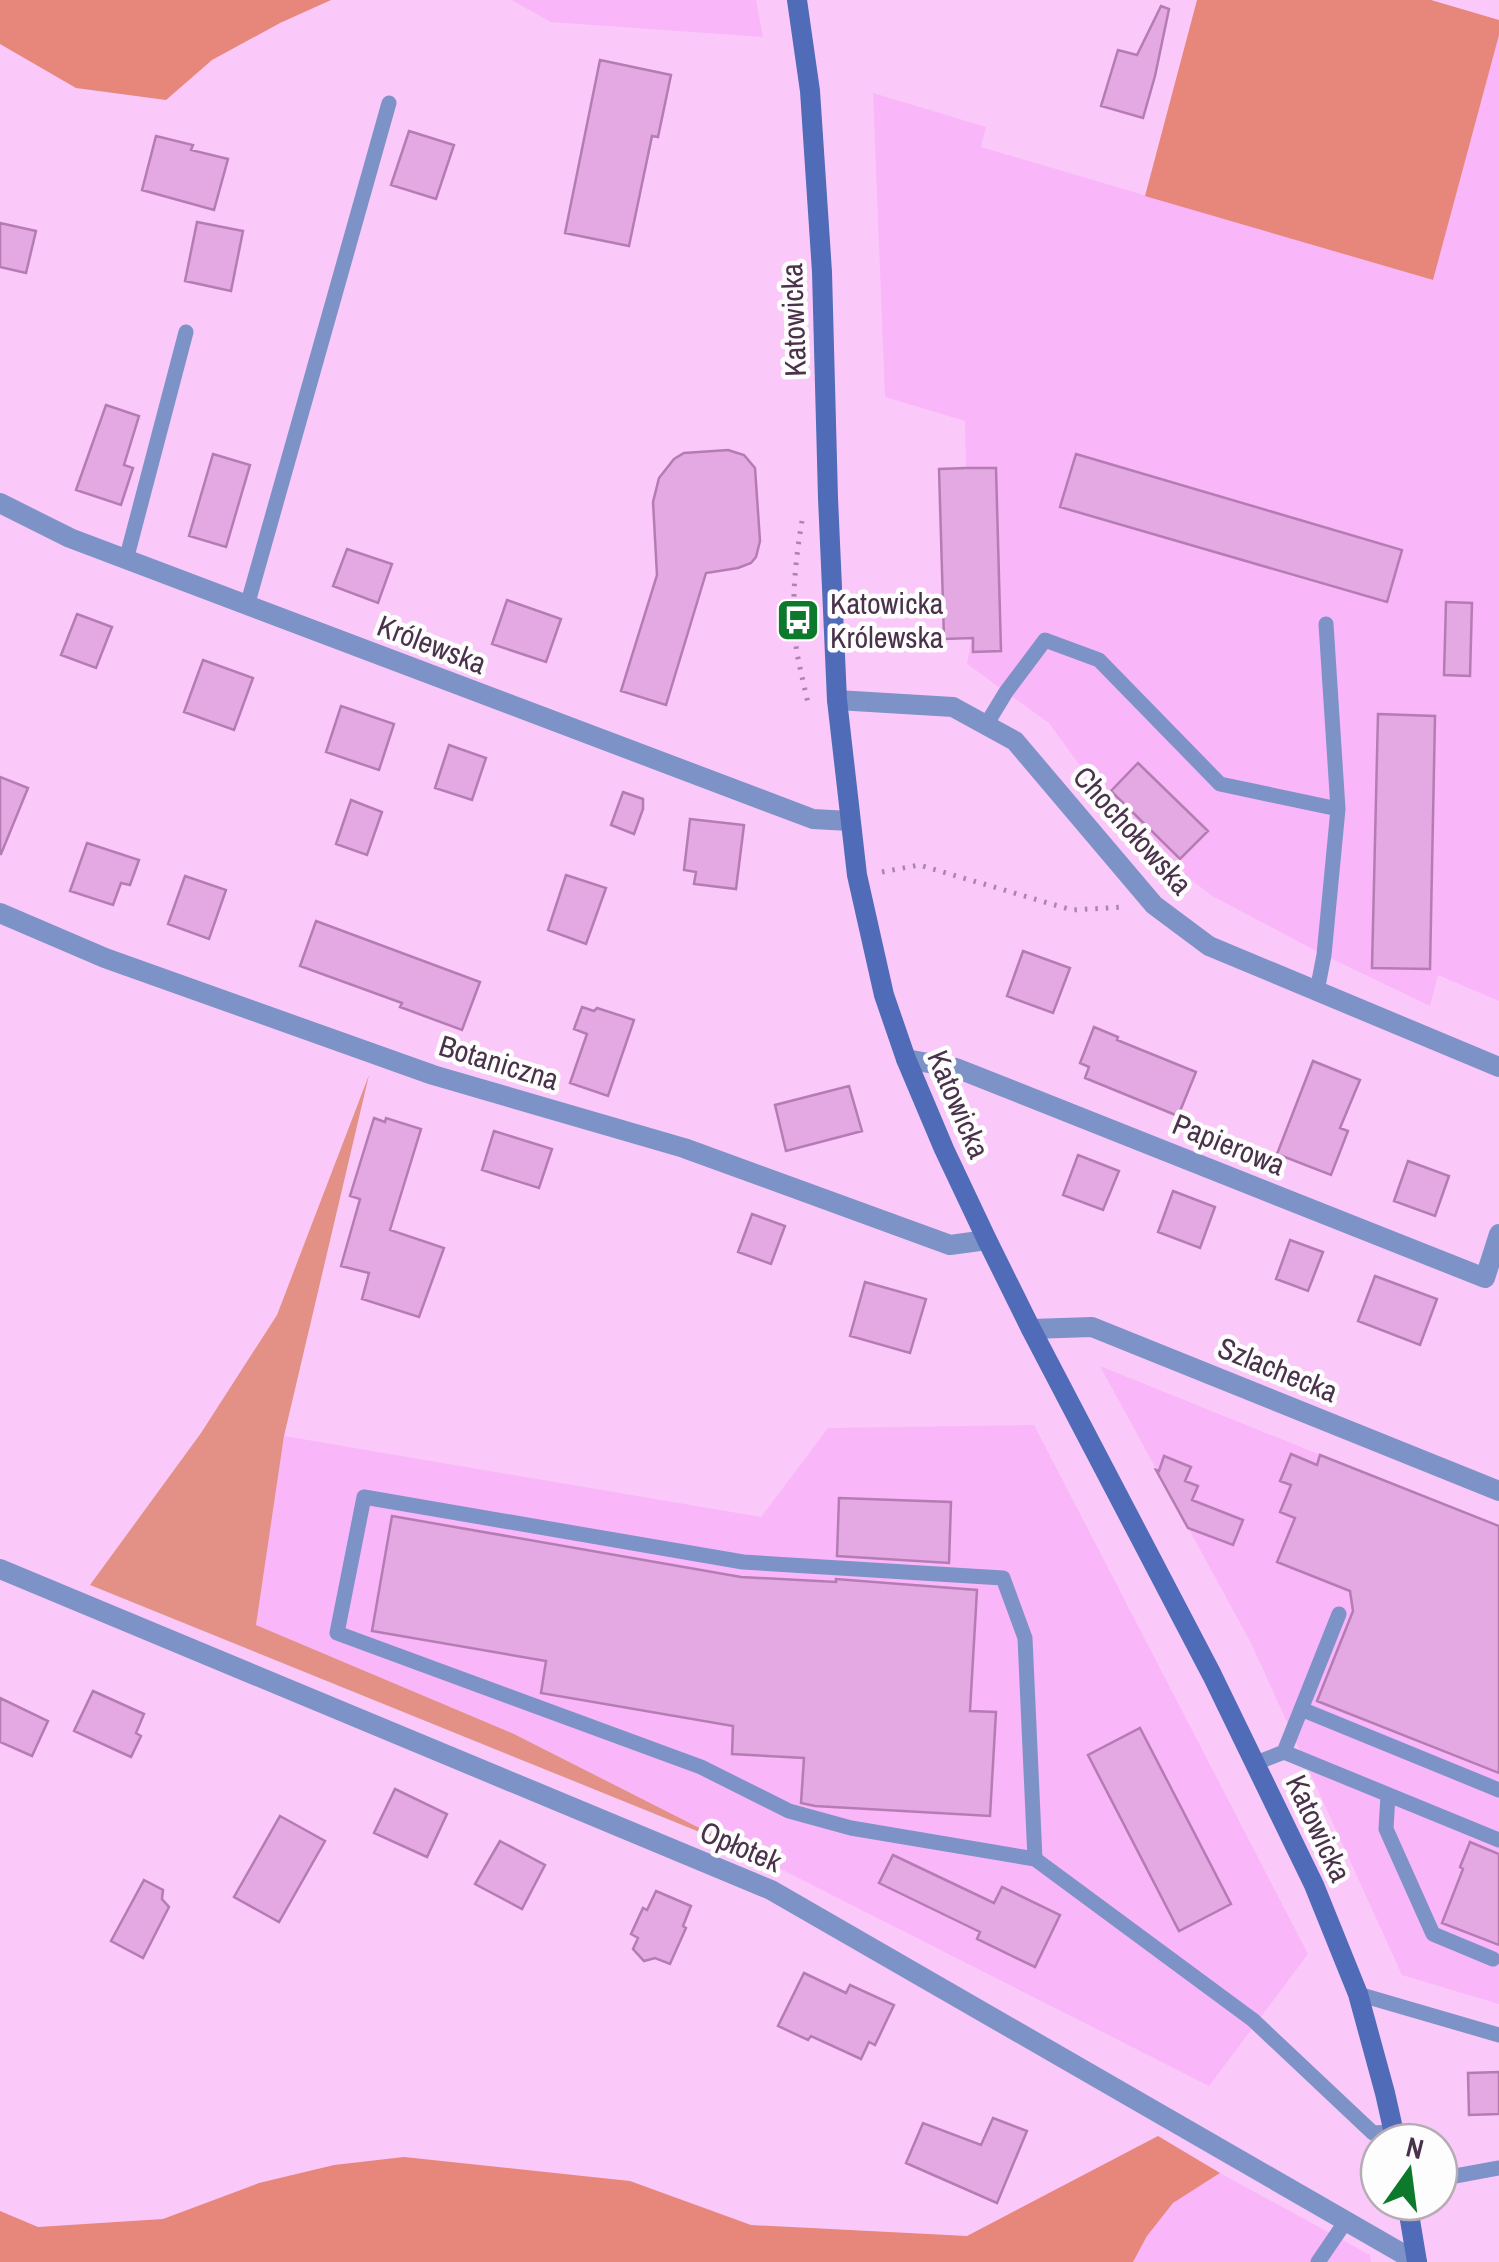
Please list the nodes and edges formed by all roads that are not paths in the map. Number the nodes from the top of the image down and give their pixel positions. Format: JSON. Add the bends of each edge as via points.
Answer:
{"nodes":[{"id":1,"x":797,"y":0,"type":"edge"},
{"id":2,"x":388,"y":103,"type":"dead end"},
{"id":3,"x":186,"y":332,"type":"dead end"},
{"id":4,"x":0,"y":503,"type":"edge"},
{"id":5,"x":126,"y":560,"type":"junction"},
{"id":6,"x":247,"y":606,"type":"junction"},
{"id":7,"x":1326,"y":624,"type":"dead end"},
{"id":8,"x":838,"y":700,"type":"junction"},
{"id":9,"x":986,"y":725,"type":"junction"},
{"id":10,"x":1338,"y":810,"type":"junction"},
{"id":11,"x":850,"y":821,"type":"junction"},
{"id":12,"x":0,"y":914,"type":"edge"},
{"id":13,"x":1317,"y":992,"type":"junction"},
{"id":14,"x":906,"y":1059,"type":"junction"},
{"id":15,"x":1499,"y":1067,"type":"edge"},
{"id":16,"x":1499,"y":1234,"type":"edge"},
{"id":17,"x":987,"y":1240,"type":"junction"},
{"id":18,"x":1030,"y":1328,"type":"junction"},
{"id":19,"x":1499,"y":1491,"type":"edge"},
{"id":20,"x":0,"y":1569,"type":"edge"},
{"id":21,"x":1338,"y":1614,"type":"dead end"},
{"id":22,"x":1301,"y":1709,"type":"junction"},
{"id":23,"x":1284,"y":1752,"type":"junction"},
{"id":24,"x":1256,"y":1763,"type":"junction"},
{"id":25,"x":1499,"y":1790,"type":"edge"},
{"id":26,"x":1388,"y":1795,"type":"junction"},
{"id":27,"x":1499,"y":1840,"type":"edge"},
{"id":28,"x":1036,"y":1859,"type":"junction"},
{"id":29,"x":1493,"y":1959,"type":"dead end"},
{"id":30,"x":1358,"y":1994,"type":"junction"},
{"id":31,"x":1499,"y":2035,"type":"edge"},
{"id":32,"x":1361,"y":2122,"type":"edge"},
{"id":33,"x":1390,"y":2122,"type":"edge"},
{"id":34,"x":1499,"y":2168,"type":"edge"},
{"id":35,"x":1459,"y":2175,"type":"edge"},
{"id":36,"x":1346,"y":2221,"type":"junction"},
{"id":37,"x":1410,"y":2222,"type":"edge"},
{"id":38,"x":1318,"y":2262,"type":"edge"},
{"id":39,"x":1417,"y":2262,"type":"edge"}],
"edges":[{"from":1,"to":8,"type":"street","name":"Katowicka","via":[[822,272]]},
{"from":2,"to":6,"type":"lane"},
{"from":3,"to":5,"type":"lane"},
{"from":4,"to":5,"type":"street","name":"Królewska"},
{"from":5,"to":6,"type":"street","name":"Królewska"},
{"from":6,"to":11,"type":"street","name":"Królewska","via":[[813,819]]},
{"from":7,"to":10,"type":"lane"},
{"from":8,"to":9,"type":"street","name":"Chochołowska","via":[[953,706]]},
{"from":8,"to":11,"type":"street","name":"Katowicka"},
{"from":9,"to":10,"type":"lane","via":[[1045,640],[1099,660],[1220,784]]},
{"from":9,"to":13,"type":"street","name":"Chochołowska","via":[[1015,741],[1154,905],[1210,946]]},
{"from":10,"to":13,"type":"lane"},
{"from":11,"to":14,"type":"street","name":"Katowicka","via":[[884,995]]},
{"from":12,"to":17,"type":"street","name":"Botaniczna","via":[[433,1075],[684,1148],[950,1246]]},
{"from":13,"to":15,"type":"street","name":"Chochołowska"},
{"from":14,"to":16,"type":"street","name":"Papierowa","via":[[956,1068],[1484,1278]]},
{"from":14,"to":17,"type":"street","name":"Katowicka"},
{"from":17,"to":18,"type":"street","name":"Katowicka"},
{"from":18,"to":19,"type":"street","name":"Szlachecka","via":[[1092,1327]]},
{"from":18,"to":24,"type":"street","name":"Katowicka"},
{"from":20,"to":36,"type":"street","name":"Opłotek","via":[[770,1890]]},
{"from":21,"to":22,"type":"lane"},
{"from":22,"to":23,"type":"lane"},
{"from":22,"to":25,"type":"lane"},
{"from":23,"to":24,"type":"lane"},
{"from":23,"to":26,"type":"lane"},
{"from":24,"to":30,"type":"street","name":"Katowicka"},
{"from":26,"to":27,"type":"lane"},
{"from":26,"to":29,"type":"lane","via":[[1386,1830],[1433,1934]]},
{"from":28,"to":28,"type":"lane","via":[[851,1828],[789,1810],[701,1767],[337,1633],[364,1496],[744,1562],[1002,1578],[1025,1638]]},
{"from":28,"to":32,"type":"lane","via":[[1253,2020]]},
{"from":30,"to":31,"type":"lane"},
{"from":30,"to":33,"type":"street","name":"Katowicka"},
{"from":34,"to":35,"type":"lane"},
{"from":36,"to":38,"type":"lane"},
{"from":36,"to":39,"type":"street","name":"Opłotek"},
{"from":37,"to":39,"type":"street"}]}
